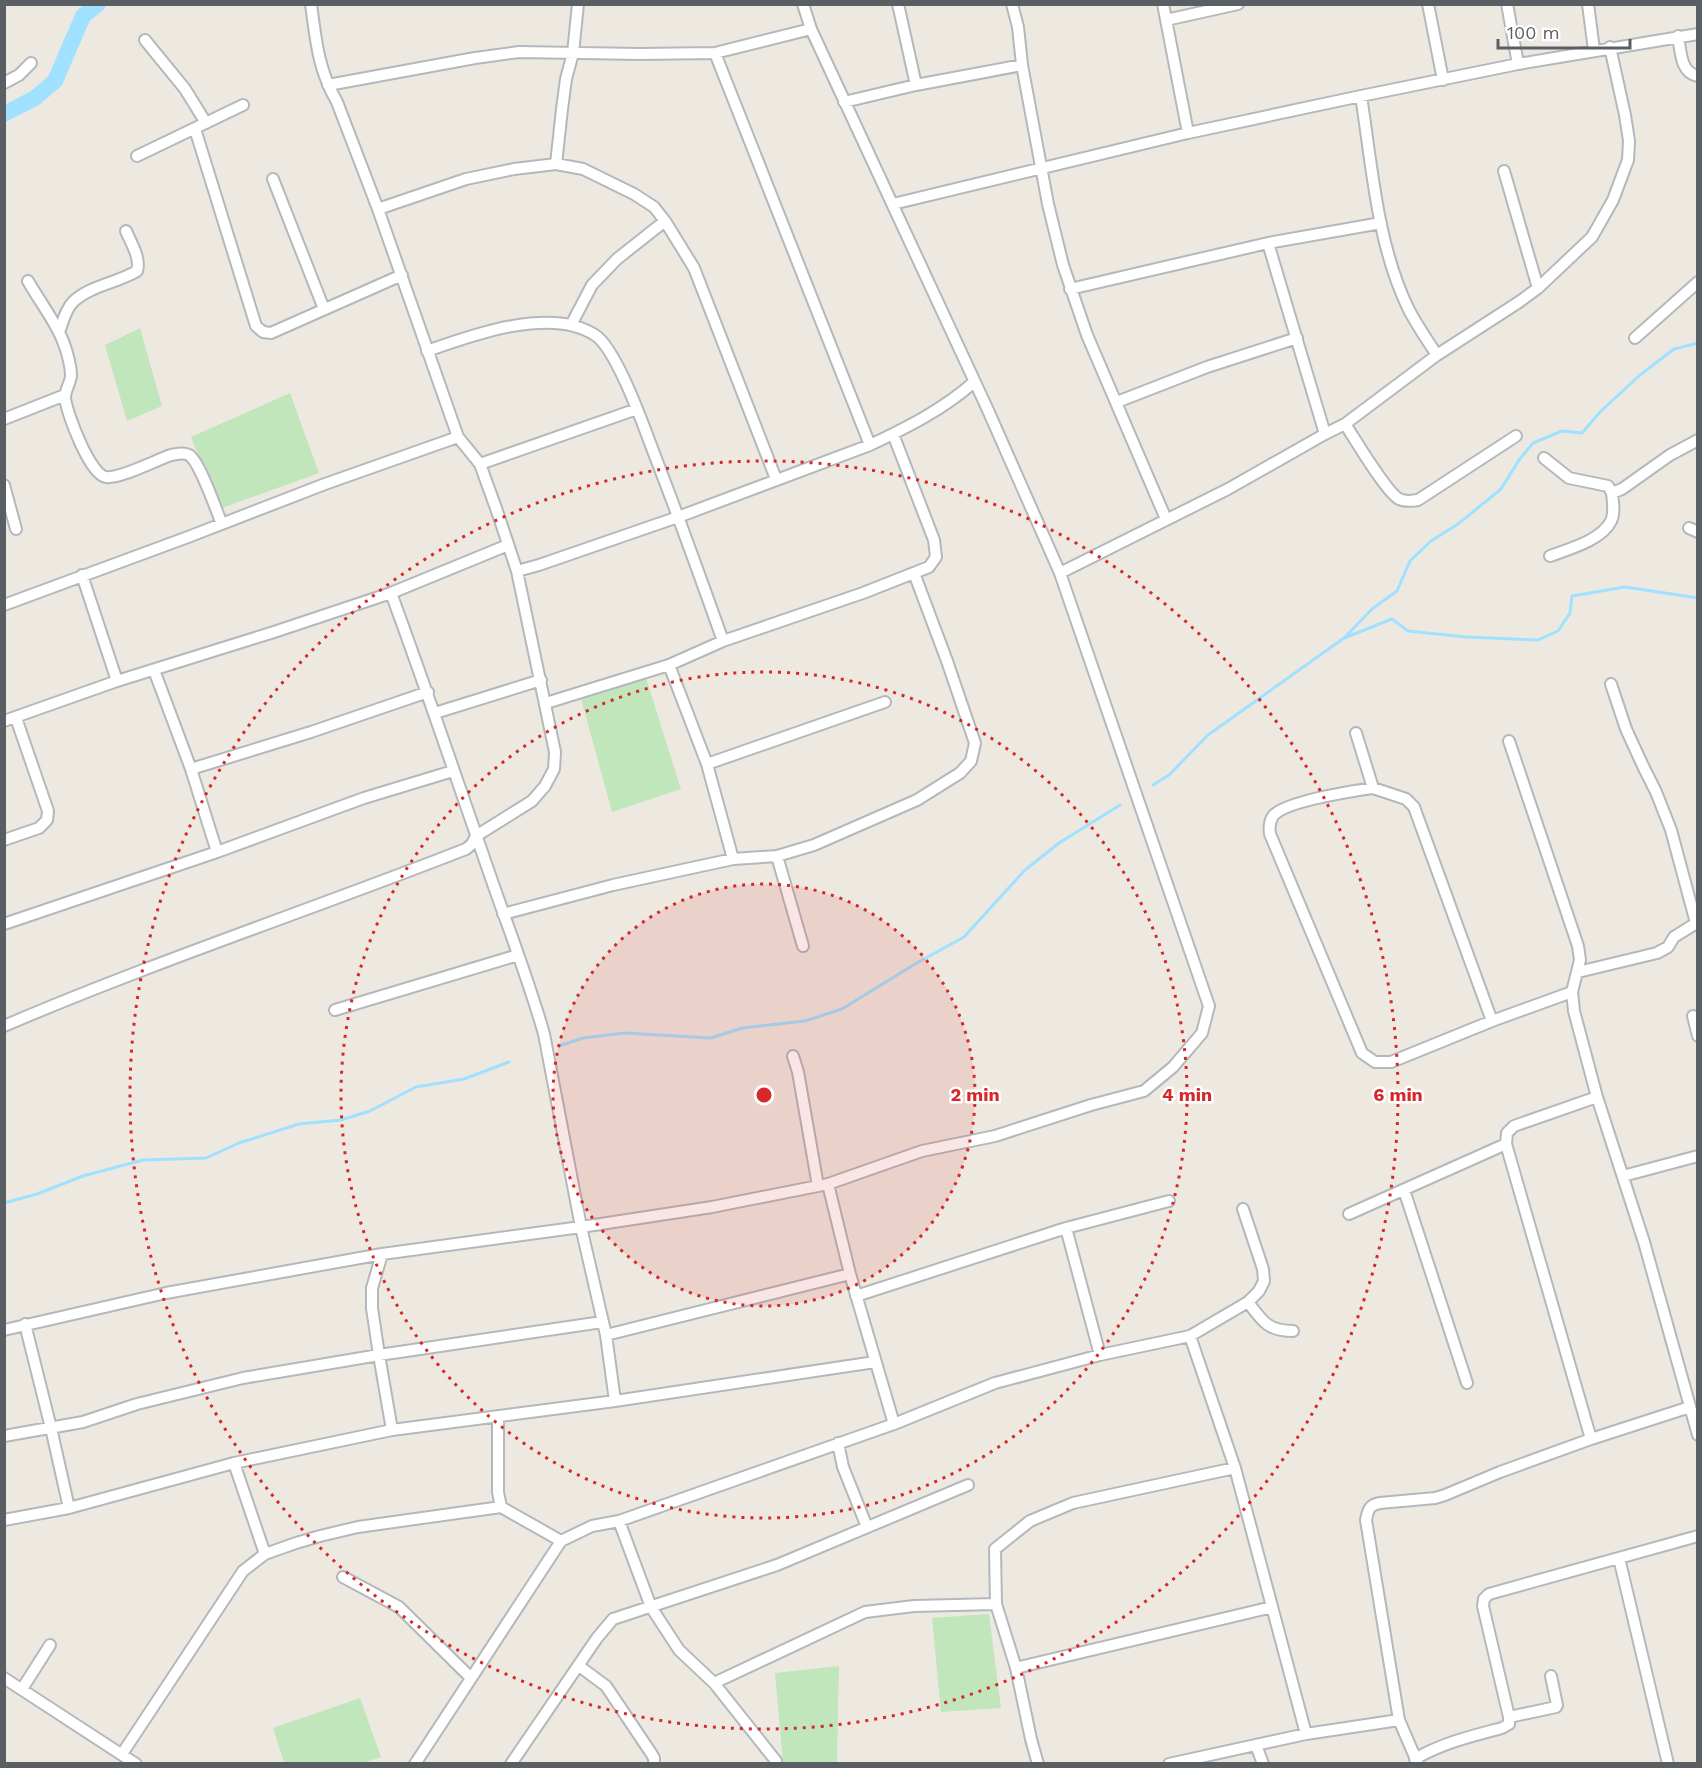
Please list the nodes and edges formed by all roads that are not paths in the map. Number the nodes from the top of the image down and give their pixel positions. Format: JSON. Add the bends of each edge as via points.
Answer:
{"nodes":[{"id":1,"x":310,"y":4,"type":"edge"},
{"id":2,"x":578,"y":4,"type":"edge"},
{"id":3,"x":803,"y":4,"type":"edge"},
{"id":4,"x":898,"y":4,"type":"edge"},
{"id":5,"x":1012,"y":4,"type":"edge"},
{"id":6,"x":1163,"y":4,"type":"edge"},
{"id":7,"x":1238,"y":4,"type":"edge"},
{"id":8,"x":1428,"y":4,"type":"edge"},
{"id":9,"x":1508,"y":4,"type":"edge"},
{"id":10,"x":1588,"y":4,"type":"edge"},
{"id":11,"x":1166,"y":20,"type":"junction"},
{"id":12,"x":811,"y":29,"type":"junction"},
{"id":13,"x":1698,"y":34,"type":"edge"},
{"id":14,"x":1678,"y":36,"type":"junction"},
{"id":15,"x":145,"y":40,"type":"dead end"},
{"id":16,"x":1610,"y":47,"type":"junction"},
{"id":17,"x":1594,"y":50,"type":"junction"},
{"id":18,"x":573,"y":53,"type":"junction"},
{"id":19,"x":715,"y":53,"type":"junction"},
{"id":20,"x":32,"y":63,"type":"dead end"},
{"id":21,"x":1518,"y":64,"type":"junction"},
{"id":22,"x":1022,"y":65,"type":"junction"},
{"id":23,"x":1698,"y":76,"type":"edge"},
{"id":24,"x":1443,"y":80,"type":"junction"},
{"id":25,"x":4,"y":83,"type":"edge"},
{"id":26,"x":328,"y":85,"type":"junction"},
{"id":27,"x":916,"y":85,"type":"junction"},
{"id":28,"x":1361,"y":96,"type":"junction"},
{"id":29,"x":844,"y":102,"type":"junction"},
{"id":30,"x":243,"y":105,"type":"dead end"},
{"id":31,"x":206,"y":123,"type":"junction"},
{"id":32,"x":195,"y":129,"type":"junction"},
{"id":33,"x":1188,"y":133,"type":"junction"},
{"id":34,"x":137,"y":156,"type":"dead end"},
{"id":35,"x":556,"y":164,"type":"junction"},
{"id":36,"x":1041,"y":167,"type":"junction"},
{"id":37,"x":1504,"y":171,"type":"dead end"},
{"id":38,"x":273,"y":179,"type":"dead end"},
{"id":39,"x":893,"y":204,"type":"junction"},
{"id":40,"x":378,"y":208,"type":"junction"},
{"id":41,"x":665,"y":221,"type":"junction"},
{"id":42,"x":1381,"y":223,"type":"junction"},
{"id":43,"x":126,"y":231,"type":"dead end"},
{"id":44,"x":1268,"y":243,"type":"junction"},
{"id":45,"x":402,"y":275,"type":"junction"},
{"id":46,"x":28,"y":281,"type":"dead end"},
{"id":47,"x":1698,"y":282,"type":"edge"},
{"id":48,"x":1538,"y":288,"type":"junction"},
{"id":49,"x":1070,"y":289,"type":"junction"},
{"id":50,"x":324,"y":309,"type":"junction"},
{"id":51,"x":572,"y":325,"type":"junction"},
{"id":52,"x":59,"y":332,"type":"junction"},
{"id":53,"x":1298,"y":338,"type":"junction"},
{"id":54,"x":1635,"y":338,"type":"dead end"},
{"id":55,"x":428,"y":351,"type":"junction"},
{"id":56,"x":1437,"y":355,"type":"junction"},
{"id":57,"x":974,"y":382,"type":"junction"},
{"id":58,"x":65,"y":395,"type":"junction"},
{"id":59,"x":1117,"y":402,"type":"junction"},
{"id":60,"x":637,"y":409,"type":"junction"},
{"id":61,"x":4,"y":418,"type":"edge"},
{"id":62,"x":1345,"y":424,"type":"junction"},
{"id":63,"x":893,"y":434,"type":"junction"},
{"id":64,"x":1325,"y":434,"type":"junction"},
{"id":65,"x":1516,"y":436,"type":"dead end"},
{"id":66,"x":458,"y":437,"type":"junction"},
{"id":67,"x":1698,"y":440,"type":"edge"},
{"id":68,"x":870,"y":445,"type":"junction"},
{"id":69,"x":1544,"y":458,"type":"dead end"},
{"id":70,"x":480,"y":464,"type":"junction"},
{"id":71,"x":776,"y":479,"type":"junction"},
{"id":72,"x":4,"y":485,"type":"edge"},
{"id":73,"x":1612,"y":493,"type":"junction"},
{"id":74,"x":678,"y":517,"type":"junction"},
{"id":75,"x":1166,"y":519,"type":"junction"},
{"id":76,"x":222,"y":524,"type":"junction"},
{"id":77,"x":16,"y":529,"type":"dead end"},
{"id":78,"x":508,"y":545,"type":"junction"},
{"id":79,"x":1550,"y":556,"type":"dead end"},
{"id":80,"x":517,"y":571,"type":"junction"},
{"id":81,"x":914,"y":573,"type":"junction"},
{"id":82,"x":1060,"y":573,"type":"junction"},
{"id":83,"x":82,"y":575,"type":"junction"},
{"id":84,"x":391,"y":593,"type":"junction"},
{"id":85,"x":4,"y":604,"type":"edge"},
{"id":86,"x":723,"y":641,"type":"junction"},
{"id":87,"x":669,"y":665,"type":"junction"},
{"id":88,"x":154,"y":670,"type":"junction"},
{"id":89,"x":117,"y":681,"type":"junction"},
{"id":90,"x":541,"y":681,"type":"junction"},
{"id":91,"x":1611,"y":684,"type":"dead end"},
{"id":92,"x":428,"y":693,"type":"junction"},
{"id":93,"x":885,"y":702,"type":"dead end"},
{"id":94,"x":546,"y":703,"type":"junction"},
{"id":95,"x":435,"y":713,"type":"junction"},
{"id":96,"x":16,"y":718,"type":"junction"},
{"id":97,"x":4,"y":721,"type":"edge"},
{"id":98,"x":1356,"y":733,"type":"dead end"},
{"id":99,"x":1509,"y":741,"type":"dead end"},
{"id":100,"x":707,"y":764,"type":"junction"},
{"id":101,"x":191,"y":769,"type":"junction"},
{"id":102,"x":453,"y":771,"type":"junction"},
{"id":103,"x":1373,"y":788,"type":"junction"},
{"id":104,"x":476,"y":836,"type":"junction"},
{"id":105,"x":4,"y":840,"type":"edge"},
{"id":106,"x":218,"y":852,"type":"junction"},
{"id":107,"x":777,"y":856,"type":"junction"},
{"id":108,"x":733,"y":860,"type":"junction"},
{"id":109,"x":503,"y":914,"type":"junction"},
{"id":110,"x":1697,"y":923,"type":"edge"},
{"id":111,"x":4,"y":924,"type":"edge"},
{"id":112,"x":803,"y":946,"type":"dead end"},
{"id":113,"x":518,"y":955,"type":"junction"},
{"id":114,"x":1578,"y":972,"type":"junction"},
{"id":115,"x":1572,"y":992,"type":"junction"},
{"id":116,"x":335,"y":1010,"type":"dead end"},
{"id":117,"x":1693,"y":1016,"type":"dead end"},
{"id":118,"x":1492,"y":1021,"type":"junction"},
{"id":119,"x":4,"y":1026,"type":"edge"},
{"id":120,"x":1698,"y":1036,"type":"edge"},
{"id":121,"x":794,"y":1056,"type":"dead end"},
{"id":122,"x":1597,"y":1097,"type":"junction"},
{"id":123,"x":1506,"y":1144,"type":"junction"},
{"id":124,"x":1698,"y":1156,"type":"edge"},
{"id":125,"x":1623,"y":1176,"type":"junction"},
{"id":126,"x":823,"y":1185,"type":"junction"},
{"id":127,"x":1404,"y":1190,"type":"junction"},
{"id":128,"x":1169,"y":1201,"type":"dead end"},
{"id":129,"x":1244,"y":1209,"type":"dead end"},
{"id":130,"x":1349,"y":1214,"type":"dead end"},
{"id":131,"x":581,"y":1227,"type":"junction"},
{"id":132,"x":1066,"y":1228,"type":"junction"},
{"id":133,"x":382,"y":1254,"type":"junction"},
{"id":134,"x":850,"y":1274,"type":"junction"},
{"id":135,"x":856,"y":1296,"type":"junction"},
{"id":136,"x":1248,"y":1302,"type":"junction"},
{"id":137,"x":602,"y":1322,"type":"junction"},
{"id":138,"x":25,"y":1324,"type":"junction"},
{"id":139,"x":4,"y":1330,"type":"edge"},
{"id":140,"x":1293,"y":1331,"type":"dead end"},
{"id":141,"x":606,"y":1335,"type":"junction"},
{"id":142,"x":1190,"y":1336,"type":"junction"},
{"id":143,"x":379,"y":1355,"type":"junction"},
{"id":144,"x":1100,"y":1355,"type":"junction"},
{"id":145,"x":875,"y":1362,"type":"junction"},
{"id":146,"x":1467,"y":1383,"type":"dead end"},
{"id":147,"x":1691,"y":1399,"type":"edge"},
{"id":148,"x":615,"y":1401,"type":"junction"},
{"id":149,"x":498,"y":1416,"type":"junction"},
{"id":150,"x":894,"y":1424,"type":"junction"},
{"id":151,"x":51,"y":1428,"type":"junction"},
{"id":152,"x":392,"y":1430,"type":"junction"},
{"id":153,"x":1698,"y":1435,"type":"edge"},
{"id":154,"x":4,"y":1436,"type":"edge"},
{"id":155,"x":1591,"y":1439,"type":"junction"},
{"id":156,"x":838,"y":1443,"type":"junction"},
{"id":157,"x":234,"y":1463,"type":"junction"},
{"id":158,"x":1235,"y":1468,"type":"junction"},
{"id":159,"x":968,"y":1485,"type":"dead end"},
{"id":160,"x":501,"y":1507,"type":"junction"},
{"id":161,"x":69,"y":1508,"type":"junction"},
{"id":162,"x":4,"y":1520,"type":"edge"},
{"id":163,"x":620,"y":1521,"type":"junction"},
{"id":164,"x":867,"y":1527,"type":"junction"},
{"id":165,"x":1698,"y":1536,"type":"edge"},
{"id":166,"x":561,"y":1542,"type":"junction"},
{"id":167,"x":264,"y":1554,"type":"junction"},
{"id":168,"x":1619,"y":1558,"type":"junction"},
{"id":169,"x":343,"y":1577,"type":"dead end"},
{"id":170,"x":996,"y":1604,"type":"junction"},
{"id":171,"x":651,"y":1607,"type":"junction"},
{"id":172,"x":1272,"y":1607,"type":"junction"},
{"id":173,"x":50,"y":1645,"type":"dead end"},
{"id":174,"x":579,"y":1666,"type":"junction"},
{"id":175,"x":1016,"y":1668,"type":"junction"},
{"id":176,"x":1551,"y":1676,"type":"dead end"},
{"id":177,"x":4,"y":1678,"type":"edge"},
{"id":178,"x":471,"y":1678,"type":"junction"},
{"id":179,"x":714,"y":1683,"type":"junction"},
{"id":180,"x":22,"y":1689,"type":"junction"},
{"id":181,"x":1509,"y":1717,"type":"junction"},
{"id":182,"x":1399,"y":1720,"type":"junction"},
{"id":183,"x":1306,"y":1734,"type":"junction"},
{"id":184,"x":1256,"y":1745,"type":"junction"},
{"id":185,"x":122,"y":1754,"type":"junction"},
{"id":186,"x":1416,"y":1761,"type":"edge"},
{"id":187,"x":136,"y":1764,"type":"edge"},
{"id":188,"x":415,"y":1764,"type":"edge"},
{"id":189,"x":511,"y":1764,"type":"edge"},
{"id":190,"x":654,"y":1764,"type":"edge"},
{"id":191,"x":776,"y":1764,"type":"edge"},
{"id":192,"x":1038,"y":1764,"type":"edge"},
{"id":193,"x":1169,"y":1764,"type":"edge"},
{"id":194,"x":1263,"y":1764,"type":"edge"},
{"id":195,"x":1668,"y":1764,"type":"edge"}],
"edges":[{"from":1,"to":26,"type":"street","via":[[319,59]]},
{"from":2,"to":18,"type":"street"},
{"from":3,"to":12,"type":"street"},
{"from":4,"to":27,"type":"street"},
{"from":5,"to":22,"type":"street"},
{"from":6,"to":11,"type":"street"},
{"from":7,"to":11,"type":"street"},
{"from":8,"to":24,"type":"street"},
{"from":9,"to":21,"type":"street"},
{"from":10,"to":17,"type":"street"},
{"from":11,"to":33,"type":"street"},
{"from":12,"to":19,"type":"street"},
{"from":12,"to":29,"type":"street"},
{"from":13,"to":14,"type":"street"},
{"from":14,"to":16,"type":"street"},
{"from":14,"to":23,"type":"street","via":[[1686,71]]},
{"from":15,"to":31,"type":"street","via":[[185,89]]},
{"from":16,"to":17,"type":"street"},
{"from":16,"to":48,"type":"street","via":[[1626,115],[1628,159],[1613,200],[1592,237]]},
{"from":17,"to":21,"type":"street"},
{"from":18,"to":19,"type":"street"},
{"from":18,"to":26,"type":"street","via":[[519,52]]},
{"from":18,"to":35,"type":"street"},
{"from":19,"to":68,"type":"street"},
{"from":20,"to":25,"type":"street"},
{"from":21,"to":24,"type":"street"},
{"from":22,"to":27,"type":"street"},
{"from":22,"to":36,"type":"street"},
{"from":24,"to":28,"type":"street"},
{"from":26,"to":40,"type":"street"},
{"from":27,"to":29,"type":"street"},
{"from":28,"to":33,"type":"street"},
{"from":28,"to":42,"type":"street"},
{"from":29,"to":39,"type":"street"},
{"from":30,"to":31,"type":"street"},
{"from":31,"to":32,"type":"street"},
{"from":32,"to":34,"type":"street"},
{"from":32,"to":50,"type":"street","via":[[256,326],[271,333]]},
{"from":33,"to":36,"type":"street"},
{"from":35,"to":40,"type":"street","via":[[466,178]]},
{"from":35,"to":41,"type":"street","via":[[584,169],[634,194],[654,207]]},
{"from":36,"to":39,"type":"street"},
{"from":36,"to":49,"type":"street"},
{"from":37,"to":48,"type":"street"},
{"from":38,"to":50,"type":"street"},
{"from":39,"to":57,"type":"street"},
{"from":40,"to":45,"type":"street"},
{"from":41,"to":51,"type":"street","via":[[617,259],[592,285]]},
{"from":41,"to":71,"type":"street","via":[[694,268]]},
{"from":42,"to":44,"type":"street"},
{"from":42,"to":56,"type":"street","via":[[1392,269],[1408,310]]},
{"from":43,"to":52,"type":"street","via":[[138,260],[137,271],[74,301]]},
{"from":44,"to":49,"type":"street"},
{"from":44,"to":53,"type":"street"},
{"from":45,"to":50,"type":"street"},
{"from":45,"to":55,"type":"street"},
{"from":46,"to":52,"type":"street"},
{"from":47,"to":54,"type":"street"},
{"from":48,"to":56,"type":"street"},
{"from":49,"to":59,"type":"street"},
{"from":51,"to":55,"type":"street","via":[[505,327],[475,333]]},
{"from":51,"to":60,"type":"street","via":[[595,335],[604,344]]},
{"from":52,"to":58,"type":"street","via":[[71,376]]},
{"from":53,"to":59,"type":"street"},
{"from":53,"to":64,"type":"street"},
{"from":55,"to":66,"type":"street"},
{"from":56,"to":62,"type":"street"},
{"from":57,"to":63,"type":"street","via":[[958,397]]},
{"from":57,"to":82,"type":"street"},
{"from":58,"to":61,"type":"street"},
{"from":58,"to":76,"type":"street","via":[[76,433],[95,471],[103,477],[114,477],[171,455],[188,455],[196,463]]},
{"from":59,"to":75,"type":"street"},
{"from":60,"to":70,"type":"street"},
{"from":60,"to":74,"type":"street"},
{"from":62,"to":64,"type":"street"},
{"from":62,"to":65,"type":"street","via":[[1386,486],[1400,500],[1410,502]]},
{"from":63,"to":68,"type":"street"},
{"from":63,"to":81,"type":"street","via":[[934,540],[936,557],[929,567]]},
{"from":64,"to":75,"type":"street"},
{"from":66,"to":70,"type":"street"},
{"from":66,"to":76,"type":"street"},
{"from":67,"to":73,"type":"street"},
{"from":68,"to":71,"type":"street"},
{"from":69,"to":73,"type":"street","via":[[1569,478],[1608,486]]},
{"from":70,"to":78,"type":"street"},
{"from":71,"to":74,"type":"street"},
{"from":72,"to":77,"type":"street"},
{"from":73,"to":79,"type":"street","via":[[1612,520],[1605,530]]},
{"from":74,"to":80,"type":"street"},
{"from":74,"to":86,"type":"street"},
{"from":75,"to":82,"type":"street"},
{"from":76,"to":83,"type":"street"},
{"from":78,"to":80,"type":"street"},
{"from":78,"to":84,"type":"street"},
{"from":80,"to":90,"type":"street"},
{"from":81,"to":86,"type":"street"},
{"from":81,"to":107,"type":"street","via":[[975,743],[971,761],[960,773],[917,800],[814,845]]},
{"from":82,"to":126,"type":"street","via":[[1209,1006],[1202,1033],[1173,1067],[1144,1091],[995,1136],[922,1151]]},
{"from":83,"to":85,"type":"street"},
{"from":83,"to":89,"type":"street"},
{"from":84,"to":88,"type":"street"},
{"from":84,"to":92,"type":"street"},
{"from":86,"to":87,"type":"street"},
{"from":87,"to":94,"type":"street"},
{"from":87,"to":100,"type":"street"},
{"from":88,"to":89,"type":"street"},
{"from":88,"to":101,"type":"street"},
{"from":89,"to":96,"type":"street"},
{"from":90,"to":94,"type":"street"},
{"from":90,"to":95,"type":"street"},
{"from":91,"to":110,"type":"street","via":[[1626,729],[1671,830]]},
{"from":92,"to":95,"type":"street"},
{"from":92,"to":101,"type":"street"},
{"from":93,"to":100,"type":"street"},
{"from":94,"to":104,"type":"street","via":[[555,752],[550,777],[532,801]]},
{"from":95,"to":102,"type":"street"},
{"from":96,"to":97,"type":"street"},
{"from":96,"to":105,"type":"street","via":[[48,811],[39,828]]},
{"from":98,"to":103,"type":"street"},
{"from":99,"to":114,"type":"street","via":[[1578,946]]},
{"from":100,"to":108,"type":"street"},
{"from":101,"to":106,"type":"street"},
{"from":102,"to":104,"type":"street"},
{"from":102,"to":106,"type":"street","via":[[364,798]]},
{"from":103,"to":118,"type":"street","via":[[1406,799],[1414,807]]},
{"from":103,"to":118,"type":"street","via":[[1286,808],[1275,813],[1269,826],[1362,1053],[1375,1062],[1390,1062]]},
{"from":104,"to":109,"type":"street"},
{"from":104,"to":119,"type":"street","via":[[466,849]]},
{"from":106,"to":111,"type":"street"},
{"from":107,"to":108,"type":"street"},
{"from":107,"to":112,"type":"street"},
{"from":108,"to":109,"type":"street","via":[[613,885]]},
{"from":109,"to":113,"type":"street"},
{"from":110,"to":114,"type":"street","via":[[1657,953]]},
{"from":113,"to":116,"type":"street"},
{"from":113,"to":131,"type":"street","via":[[544,1034]]},
{"from":114,"to":115,"type":"street"},
{"from":115,"to":118,"type":"street"},
{"from":115,"to":122,"type":"street"},
{"from":117,"to":120,"type":"street"},
{"from":121,"to":126,"type":"street"},
{"from":122,"to":123,"type":"street","via":[[1514,1126],[1507,1133]]},
{"from":122,"to":125,"type":"street"},
{"from":123,"to":127,"type":"street"},
{"from":123,"to":155,"type":"street"},
{"from":124,"to":125,"type":"street"},
{"from":125,"to":147,"type":"street"},
{"from":126,"to":131,"type":"street"},
{"from":126,"to":134,"type":"street"},
{"from":127,"to":130,"type":"street"},
{"from":127,"to":146,"type":"street"},
{"from":128,"to":132,"type":"street"},
{"from":129,"to":136,"type":"street","via":[[1264,1281]]},
{"from":131,"to":133,"type":"street"},
{"from":131,"to":137,"type":"street"},
{"from":132,"to":135,"type":"street"},
{"from":132,"to":144,"type":"street"},
{"from":133,"to":138,"type":"street","via":[[166,1293]]},
{"from":133,"to":143,"type":"street","via":[[372,1288]]},
{"from":134,"to":135,"type":"street"},
{"from":134,"to":141,"type":"street"},
{"from":135,"to":145,"type":"street"},
{"from":136,"to":140,"type":"street","via":[[1266,1325]]},
{"from":136,"to":142,"type":"street"},
{"from":137,"to":141,"type":"street"},
{"from":137,"to":143,"type":"street"},
{"from":138,"to":139,"type":"street"},
{"from":138,"to":151,"type":"street"},
{"from":141,"to":148,"type":"street"},
{"from":142,"to":144,"type":"street"},
{"from":142,"to":158,"type":"street"},
{"from":143,"to":151,"type":"street","via":[[243,1378]]},
{"from":143,"to":152,"type":"street"},
{"from":144,"to":150,"type":"street","via":[[995,1383]]},
{"from":145,"to":148,"type":"street"},
{"from":145,"to":150,"type":"street"},
{"from":147,"to":153,"type":"street"},
{"from":147,"to":155,"type":"street"},
{"from":148,"to":149,"type":"street"},
{"from":149,"to":152,"type":"street"},
{"from":149,"to":160,"type":"street"},
{"from":150,"to":156,"type":"street"},
{"from":151,"to":154,"type":"street"},
{"from":151,"to":161,"type":"street"},
{"from":152,"to":157,"type":"street"},
{"from":155,"to":182,"type":"street","via":[[1445,1495],[1373,1504],[1368,1509],[1365,1520]]},
{"from":156,"to":163,"type":"street"},
{"from":156,"to":164,"type":"street","via":[[843,1467]]},
{"from":157,"to":161,"type":"street"},
{"from":157,"to":167,"type":"street"},
{"from":158,"to":170,"type":"street","via":[[1073,1503],[1030,1521],[995,1549]]},
{"from":158,"to":172,"type":"street"},
{"from":159,"to":164,"type":"street"},
{"from":160,"to":166,"type":"street"},
{"from":160,"to":167,"type":"street","via":[[358,1527]]},
{"from":161,"to":162,"type":"street"},
{"from":163,"to":166,"type":"street","via":[[592,1526]]},
{"from":163,"to":171,"type":"street"},
{"from":164,"to":171,"type":"street","via":[[777,1565]]},
{"from":165,"to":168,"type":"street"},
{"from":166,"to":178,"type":"street"},
{"from":167,"to":185,"type":"street","via":[[243,1571]]},
{"from":168,"to":181,"type":"street","via":[[1489,1594],[1484,1599]]},
{"from":168,"to":195,"type":"street"},
{"from":169,"to":178,"type":"street","via":[[399,1607]]},
{"from":170,"to":175,"type":"street"},
{"from":170,"to":179,"type":"street","via":[[914,1606],[865,1612]]},
{"from":171,"to":174,"type":"street","via":[[613,1619]]},
{"from":171,"to":179,"type":"street","via":[[679,1650]]},
{"from":172,"to":175,"type":"street"},
{"from":172,"to":183,"type":"street"},
{"from":173,"to":180,"type":"street"},
{"from":174,"to":189,"type":"street"},
{"from":174,"to":190,"type":"street","via":[[606,1686],[651,1753]]},
{"from":175,"to":192,"type":"street"},
{"from":176,"to":181,"type":"street","via":[[1556,1707]]},
{"from":177,"to":180,"type":"street"},
{"from":178,"to":188,"type":"street"},
{"from":179,"to":191,"type":"street"},
{"from":180,"to":185,"type":"street"},
{"from":181,"to":186,"type":"street","via":[[1509,1724],[1502,1728],[1450,1742]]},
{"from":182,"to":183,"type":"street"},
{"from":182,"to":186,"type":"street"},
{"from":183,"to":184,"type":"street"},
{"from":184,"to":193,"type":"street"},
{"from":184,"to":194,"type":"street"},
{"from":185,"to":187,"type":"street"}]}
